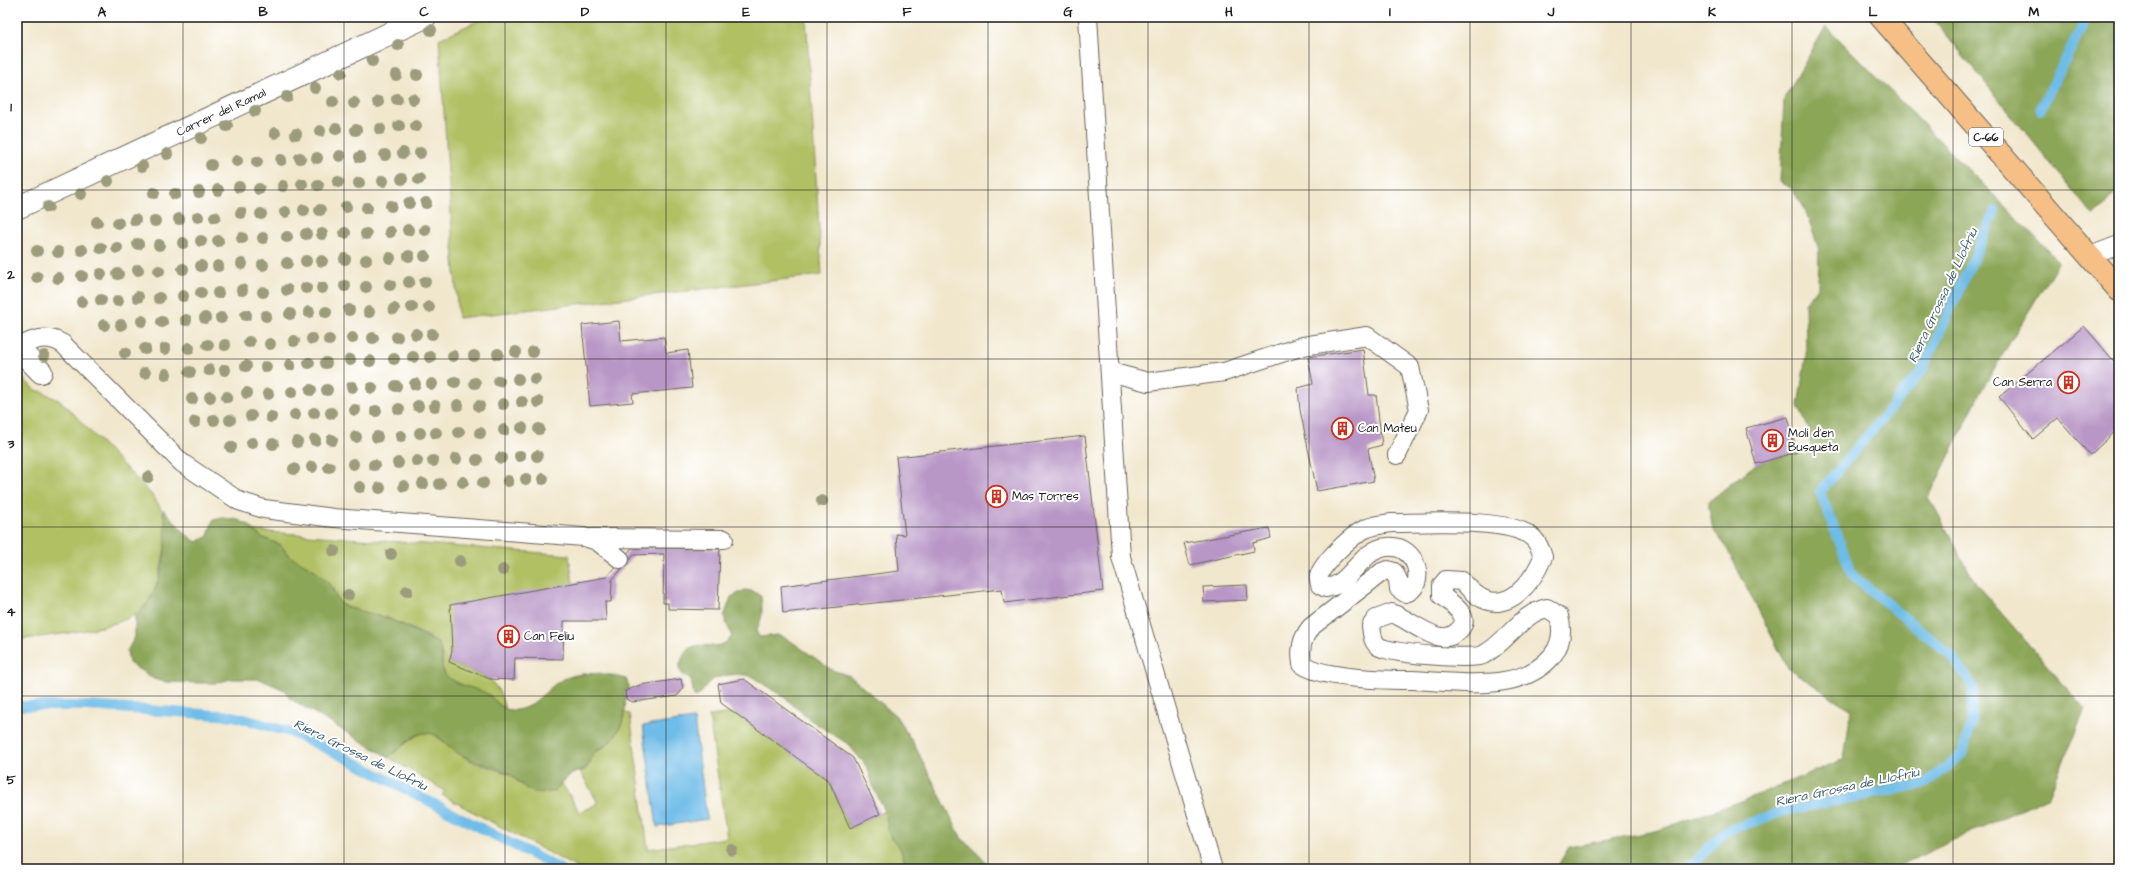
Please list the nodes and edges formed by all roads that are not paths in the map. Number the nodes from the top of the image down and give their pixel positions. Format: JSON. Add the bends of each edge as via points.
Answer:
{"nodes":[{"id":1,"x":425,"y":17,"type":"edge"},
{"id":2,"x":1088,"y":17,"type":"edge"},
{"id":3,"x":1881,"y":17,"type":"edge"},
{"id":4,"x":17,"y":208,"type":"edge"},
{"id":5,"x":2119,"y":245,"type":"edge"},
{"id":6,"x":2090,"y":256,"type":"junction"},
{"id":7,"x":2119,"y":290,"type":"edge"},
{"id":8,"x":17,"y":347,"type":"edge"},
{"id":9,"x":41,"y":372,"type":"dead end"},
{"id":10,"x":1110,"y":372,"type":"junction"},
{"id":11,"x":1397,"y":454,"type":"dead end"},
{"id":12,"x":584,"y":537,"type":"junction"},
{"id":13,"x":724,"y":539,"type":"dead end"},
{"id":14,"x":1341,"y":547,"type":"joint"},
{"id":15,"x":620,"y":559,"type":"dead end"},
{"id":16,"x":1212,"y":869,"type":"edge"}],
"edges":[{"from":1,"to":4,"type":"street","name":"Carrer del Ramal"},
{"from":2,"to":10,"type":"lane"},
{"from":3,"to":6,"type":"main road","number":"C-66"},
{"from":5,"to":6,"type":"lane"},
{"from":6,"to":7,"type":"main road","number":"C-66"},
{"from":8,"to":9,"type":"street"},
{"from":8,"to":12,"type":"lane","via":[[40,338],[57,340],[63,344],[182,462],[239,501],[264,509],[334,518]]},
{"from":10,"to":11,"type":"lane","via":[[1148,382],[1224,372],[1303,346],[1367,336],[1410,367],[1419,410]]},
{"from":10,"to":16,"type":"lane","via":[[1121,557]]},
{"from":12,"to":13,"type":"lane"},
{"from":12,"to":15,"type":"lane","via":[[597,541]]},
{"from":14,"to":14,"type":"lane","via":[[1363,530],[1392,523],[1499,524],[1521,531],[1533,537],[1543,557],[1529,584],[1514,597],[1503,601],[1489,601],[1478,596],[1462,581],[1446,580],[1442,586],[1442,596],[1457,607],[1464,621],[1463,627],[1453,636],[1441,638],[1392,614],[1376,619],[1371,626],[1373,640],[1378,646],[1397,652],[1465,657],[1482,655],[1528,617],[1538,610],[1547,608],[1559,616],[1559,648],[1547,663],[1516,678],[1479,683],[1380,679],[1320,672],[1307,668],[1302,664],[1301,655],[1301,644],[1305,634],[1382,572],[1394,572],[1399,590],[1405,593],[1414,587],[1417,575],[1415,561],[1409,553],[1400,548],[1386,547],[1365,559],[1338,584],[1326,588],[1320,586],[1319,577]]}]}
